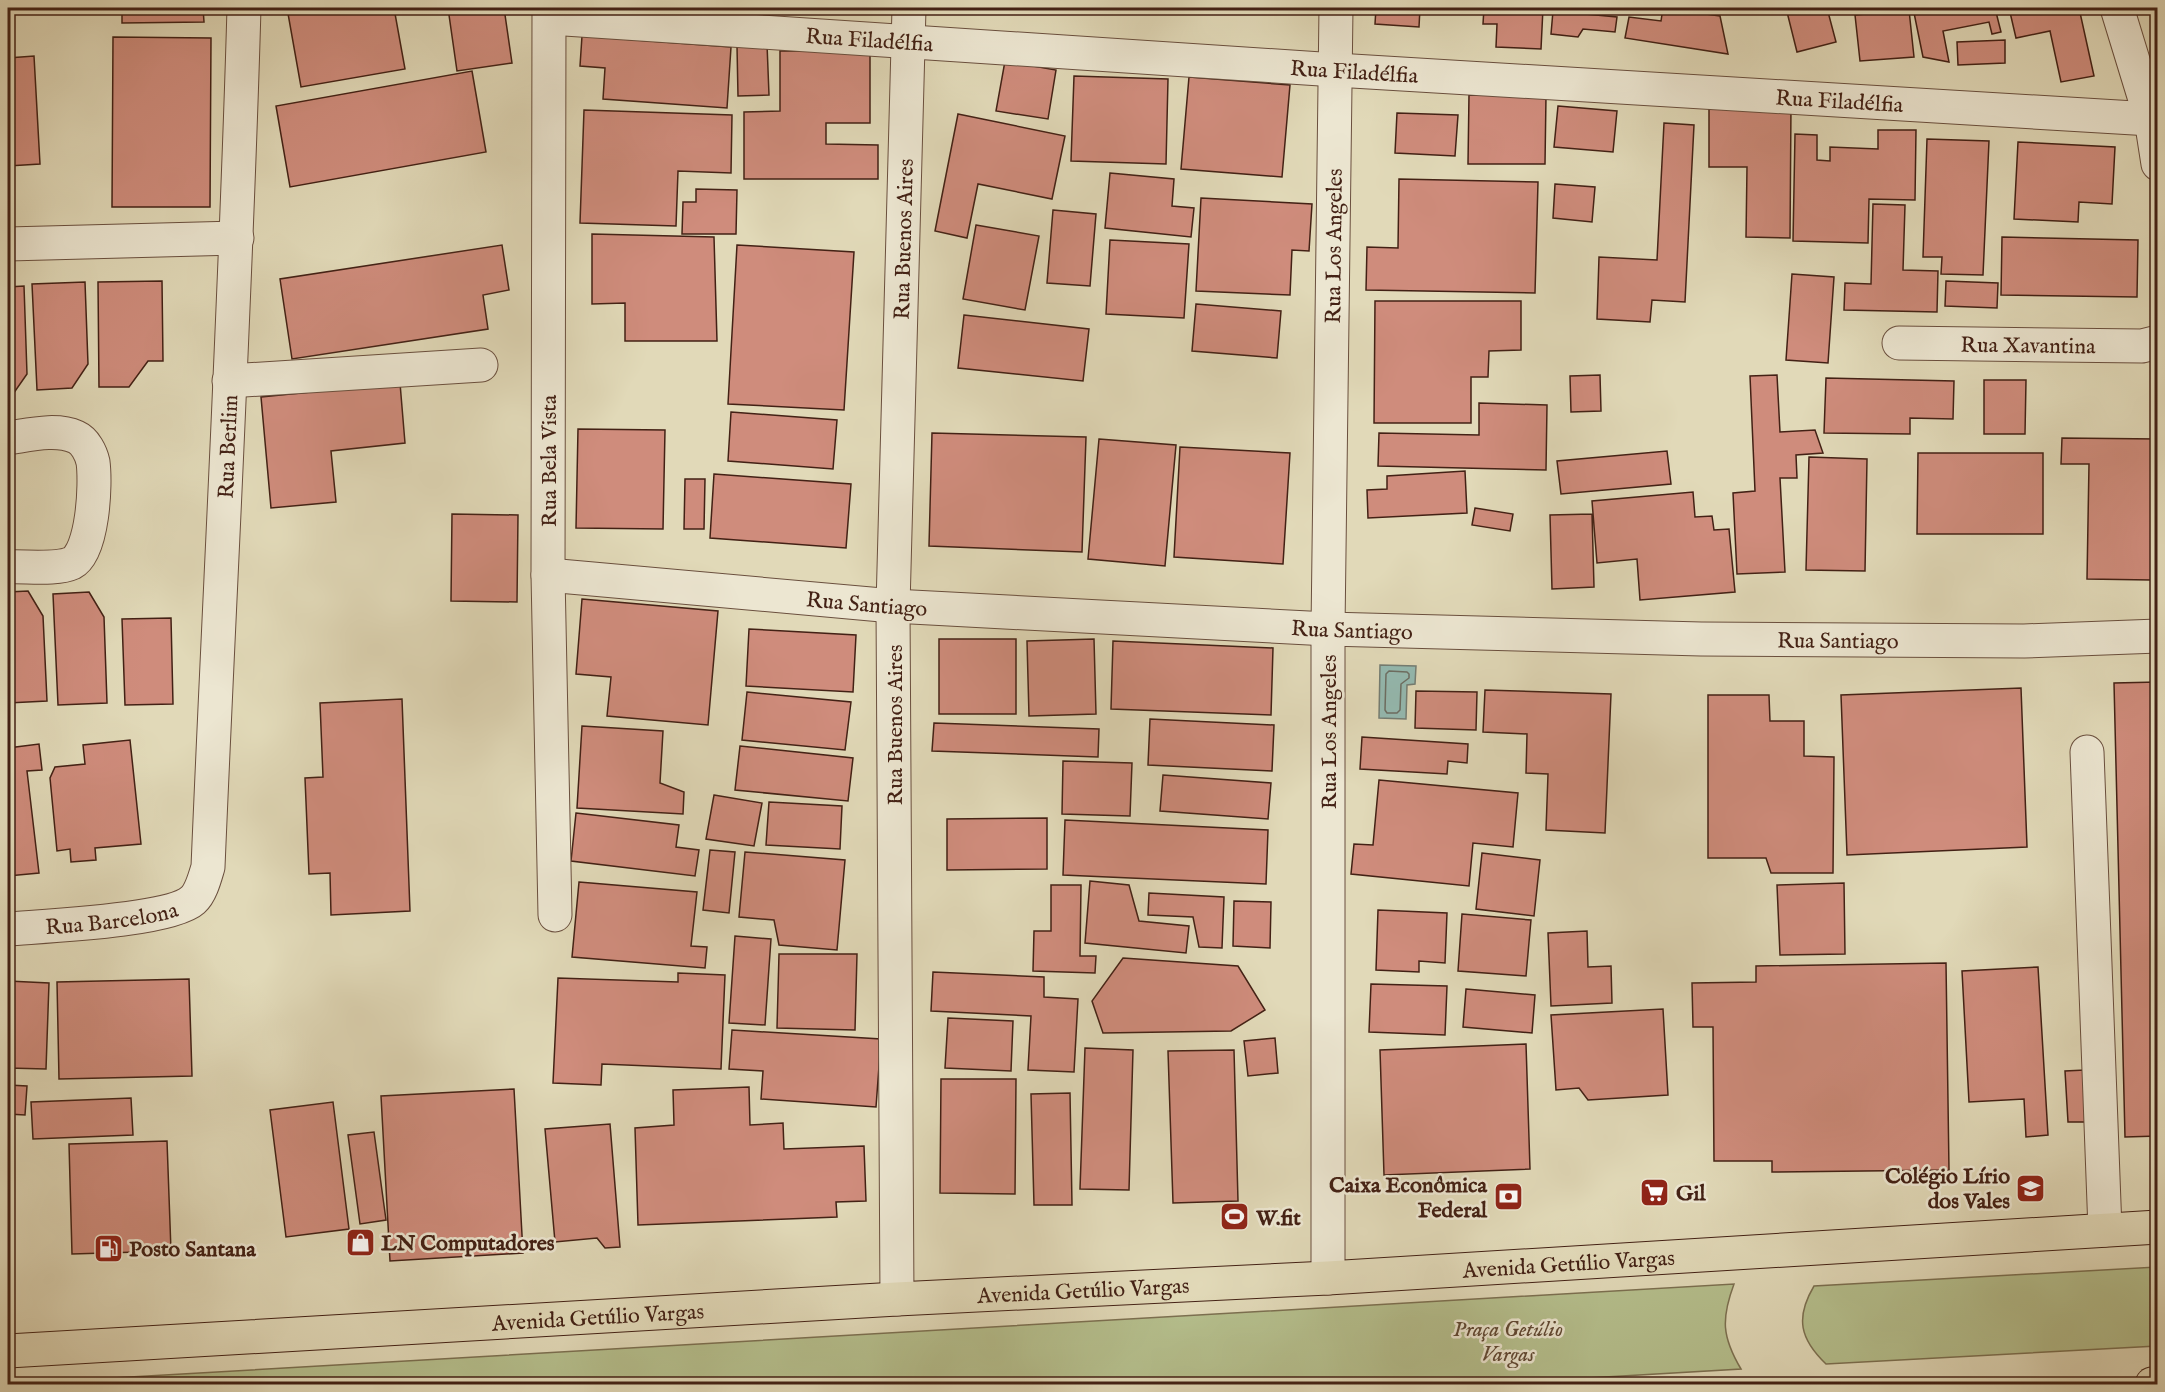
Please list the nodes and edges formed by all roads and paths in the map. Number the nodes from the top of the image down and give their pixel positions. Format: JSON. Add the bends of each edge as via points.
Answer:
{"nodes":[{"id":1,"x":244,"y":8,"type":"edge"},
{"id":2,"x":909,"y":8,"type":"edge"},
{"id":3,"x":1336,"y":8,"type":"edge"},
{"id":4,"x":2118,"y":8,"type":"edge"},
{"id":5,"x":549,"y":13,"type":"edge"},
{"id":6,"x":909,"y":42,"type":"junction"},
{"id":7,"x":1336,"y":70,"type":"junction"},
{"id":8,"x":2154,"y":118,"type":"edge"},
{"id":9,"x":2157,"y":164,"type":"edge"},
{"id":10,"x":237,"y":238,"type":"junction"},
{"id":11,"x":8,"y":244,"type":"edge"},
{"id":12,"x":2157,"y":342,"type":"edge"},
{"id":13,"x":1899,"y":343,"type":"dead end"},
{"id":14,"x":481,"y":365,"type":"dead end"},
{"id":15,"x":229,"y":381,"type":"junction"},
{"id":16,"x":8,"y":438,"type":"edge"},
{"id":17,"x":8,"y":567,"type":"edge"},
{"id":18,"x":548,"y":575,"type":"junction"},
{"id":19,"x":893,"y":606,"type":"junction"},
{"id":20,"x":1328,"y":629,"type":"junction"},
{"id":21,"x":2157,"y":636,"type":"edge"},
{"id":22,"x":2087,"y":752,"type":"dead end"},
{"id":23,"x":202,"y":884,"type":"joint"},
{"id":24,"x":555,"y":915,"type":"dead end"},
{"id":25,"x":8,"y":929,"type":"edge"},
{"id":26,"x":2157,"y":1227,"type":"edge"},
{"id":27,"x":2105,"y":1230,"type":"junction"},
{"id":28,"x":1328,"y":1278,"type":"junction"},
{"id":29,"x":897,"y":1299,"type":"junction"},
{"id":30,"x":8,"y":1351,"type":"edge"},
{"id":31,"x":2152,"y":1384,"type":"edge"},
{"id":32,"x":2157,"y":1384,"type":"edge"}],
"edges":[{"from":1,"to":10,"type":"street","name":"Rua Berlim"},
{"from":2,"to":6,"type":"street","name":"Rua Buenos Aires"},
{"from":3,"to":7,"type":"street","name":"Rua Los Angeles"},
{"from":4,"to":8,"type":"street"},
{"from":5,"to":6,"type":"street","name":"Rua Filadélfia"},
{"from":5,"to":18,"type":"street","name":"Rua Bela Vista"},
{"from":6,"to":7,"type":"street","name":"Rua Filadélfia"},
{"from":6,"to":19,"type":"street","name":"Rua Buenos Aires"},
{"from":7,"to":8,"type":"street","name":"Rua Filadélfia"},
{"from":7,"to":20,"type":"street","name":"Rua Los Angeles"},
{"from":8,"to":9,"type":"street"},
{"from":10,"to":11,"type":"street"},
{"from":10,"to":15,"type":"street","name":"Rua Berlim"},
{"from":12,"to":13,"type":"street","name":"Rua Xavantina","via":[[2142,346]]},
{"from":14,"to":15,"type":"street"},
{"from":15,"to":23,"type":"street","name":"Rua Berlim","via":[[208,867]]},
{"from":16,"to":17,"type":"street","via":[[62,432],[78,437],[93,460],[94,482],[88,534],[81,554],[72,562],[57,566]]},
{"from":18,"to":19,"type":"street","name":"Rua Santiago"},
{"from":18,"to":24,"type":"street","name":"Rua Bela Vista"},
{"from":19,"to":20,"type":"street","name":"Rua Santiago"},
{"from":19,"to":29,"type":"street","name":"Rua Buenos Aires"},
{"from":20,"to":21,"type":"street","name":"Rua Santiago","via":[[1701,639],[2024,641]]},
{"from":20,"to":28,"type":"street","name":"Rua Los Angeles"},
{"from":22,"to":27,"type":"street"},
{"from":23,"to":25,"type":"street","name":"Rua Barcelona","via":[[193,900],[171,911]]},
{"from":26,"to":27,"type":"main road","name":"Avenida Getúlio Vargas"},
{"from":27,"to":28,"type":"main road","name":"Avenida Getúlio Vargas"},
{"from":28,"to":29,"type":"main road","name":"Avenida Getúlio Vargas"},
{"from":29,"to":30,"type":"main road","name":"Avenida Getúlio Vargas"},
{"from":31,"to":32,"type":"main road"}]}
